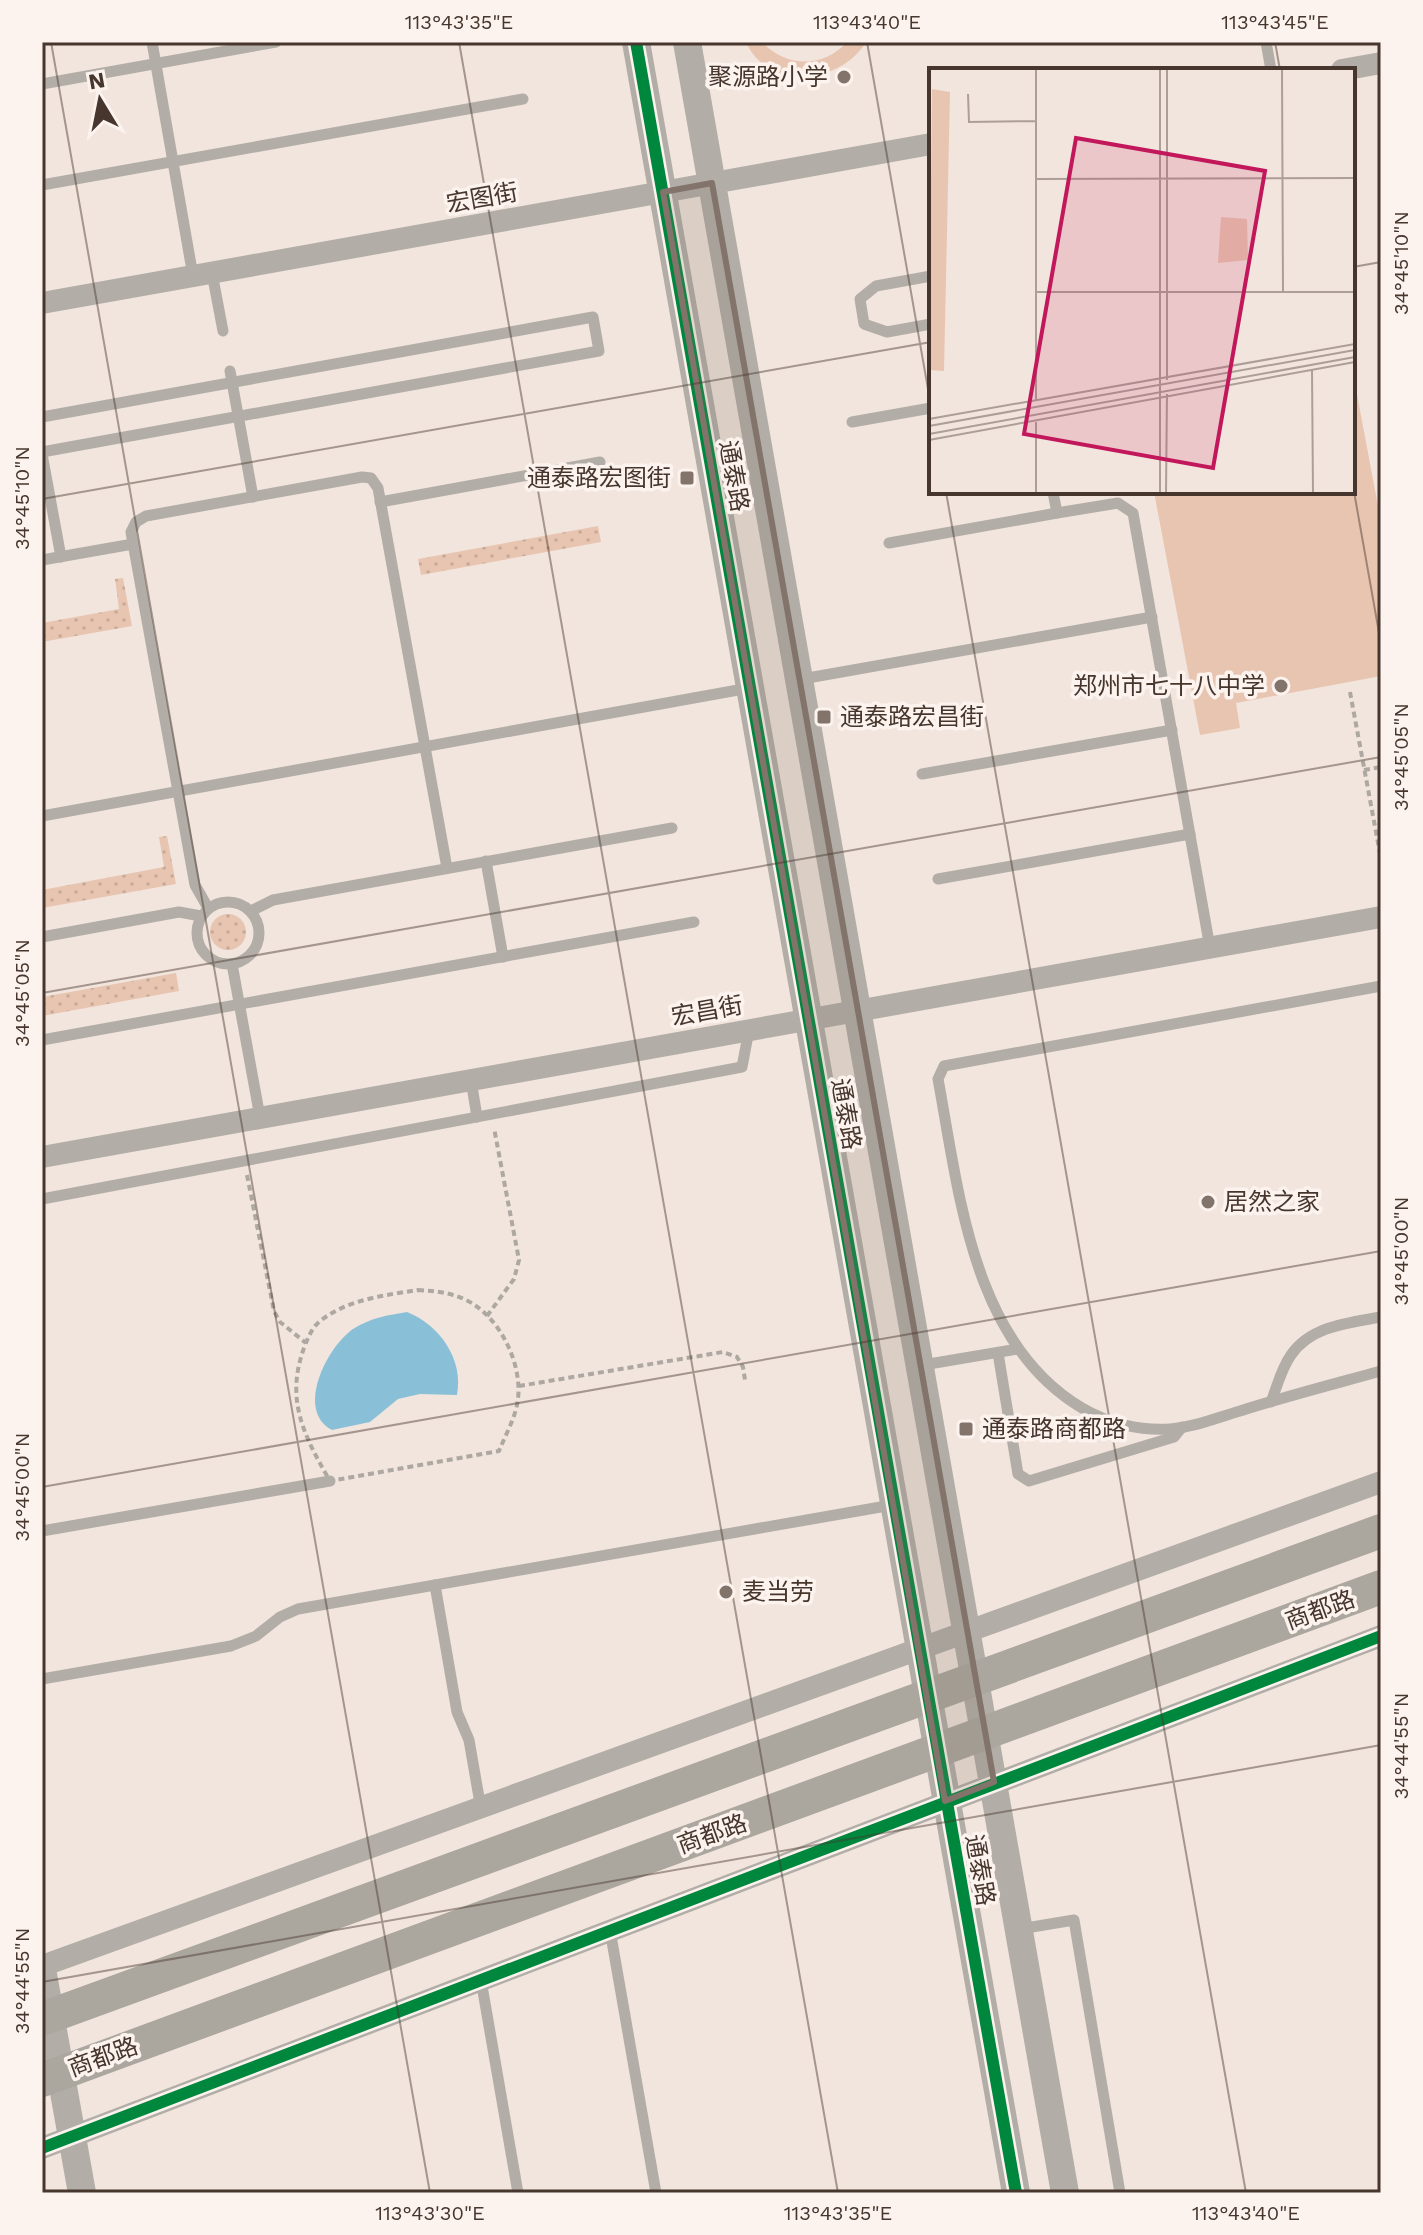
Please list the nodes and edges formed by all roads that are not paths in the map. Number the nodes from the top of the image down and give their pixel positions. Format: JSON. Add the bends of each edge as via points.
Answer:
{"nodes":[{"id":1,"x":152,"y":42,"type":"edge"},
{"id":2,"x":276,"y":42,"type":"edge"},
{"id":3,"x":636,"y":42,"type":"edge"},
{"id":4,"x":687,"y":42,"type":"edge"},
{"id":5,"x":1266,"y":42,"type":"edge"},
{"id":6,"x":156,"y":63,"type":"junction"},
{"id":7,"x":1381,"y":63,"type":"edge"},
{"id":8,"x":1271,"y":68,"type":"edge"},
{"id":9,"x":1353,"y":68,"type":"edge"},
{"id":10,"x":42,"y":84,"type":"edge"},
{"id":11,"x":523,"y":99,"type":"dead end"},
{"id":12,"x":929,"y":144,"type":"edge"},
{"id":13,"x":173,"y":162,"type":"junction"},
{"id":14,"x":712,"y":183,"type":"junction"},
{"id":15,"x":42,"y":185,"type":"edge"},
{"id":16,"x":663,"y":192,"type":"junction"},
{"id":17,"x":202,"y":274,"type":"junction"},
{"id":18,"x":929,"y":276,"type":"edge"},
{"id":19,"x":42,"y":303,"type":"edge"},
{"id":20,"x":929,"y":324,"type":"edge"},
{"id":21,"x":223,"y":331,"type":"dead end"},
{"id":22,"x":231,"y":376,"type":"junction"},
{"id":23,"x":929,"y":408,"type":"edge"},
{"id":24,"x":238,"y":416,"type":"junction"},
{"id":25,"x":42,"y":417,"type":"edge"},
{"id":26,"x":852,"y":422,"type":"dead end"},
{"id":27,"x":42,"y":453,"type":"edge"},
{"id":28,"x":600,"y":462,"type":"dead end"},
{"id":29,"x":1053,"y":494,"type":"edge"},
{"id":30,"x":253,"y":497,"type":"junction"},
{"id":31,"x":380,"y":502,"type":"junction"},
{"id":32,"x":1057,"y":513,"type":"junction"},
{"id":33,"x":889,"y":543,"type":"dead end"},
{"id":34,"x":133,"y":544,"type":"junction"},
{"id":35,"x":61,"y":557,"type":"junction"},
{"id":36,"x":42,"y":560,"type":"edge"},
{"id":37,"x":1152,"y":617,"type":"junction"},
{"id":38,"x":798,"y":680,"type":"junction"},
{"id":39,"x":749,"y":688,"type":"junction"},
{"id":40,"x":1172,"y":730,"type":"junction"},
{"id":41,"x":425,"y":747,"type":"junction"},
{"id":42,"x":922,"y":774,"type":"dead end"},
{"id":43,"x":178,"y":791,"type":"junction"},
{"id":44,"x":42,"y":816,"type":"edge"},
{"id":45,"x":672,"y":828,"type":"dead end"},
{"id":46,"x":1190,"y":834,"type":"junction"},
{"id":47,"x":486,"y":861,"type":"junction"},
{"id":48,"x":447,"y":868,"type":"junction"},
{"id":49,"x":938,"y":879,"type":"dead end"},
{"id":50,"x":251,"y":911,"type":"junction"},
{"id":51,"x":204,"y":912,"type":"junction"},
{"id":52,"x":1381,"y":917,"type":"edge"},
{"id":53,"x":694,"y":922,"type":"dead end"},
{"id":54,"x":42,"y":937,"type":"edge"},
{"id":55,"x":1210,"y":948,"type":"junction"},
{"id":56,"x":503,"y":957,"type":"junction"},
{"id":57,"x":232,"y":964,"type":"junction"},
{"id":58,"x":1381,"y":986,"type":"edge"},
{"id":59,"x":239,"y":1005,"type":"junction"},
{"id":60,"x":858,"y":1010,"type":"junction"},
{"id":61,"x":807,"y":1020,"type":"junction"},
{"id":62,"x":749,"y":1030,"type":"junction"},
{"id":63,"x":42,"y":1040,"type":"edge"},
{"id":64,"x":471,"y":1080,"type":"junction"},
{"id":65,"x":260,"y":1117,"type":"junction"},
{"id":66,"x":477,"y":1117,"type":"junction"},
{"id":67,"x":42,"y":1157,"type":"edge"},
{"id":68,"x":42,"y":1199,"type":"edge"},
{"id":69,"x":1381,"y":1317,"type":"edge"},
{"id":70,"x":1018,"y":1349,"type":"junction"},
{"id":71,"x":998,"y":1353,"type":"junction"},
{"id":72,"x":923,"y":1365,"type":"junction"},
{"id":73,"x":1381,"y":1371,"type":"edge"},
{"id":74,"x":1271,"y":1402,"type":"junction"},
{"id":75,"x":1182,"y":1427,"type":"junction"},
{"id":76,"x":330,"y":1481,"type":"road end"},
{"id":77,"x":1381,"y":1482,"type":"edge"},
{"id":78,"x":892,"y":1505,"type":"junction"},
{"id":79,"x":42,"y":1531,"type":"edge"},
{"id":80,"x":1381,"y":1531,"type":"edge"},
{"id":81,"x":435,"y":1585,"type":"junction"},
{"id":82,"x":1381,"y":1587,"type":"edge"},
{"id":83,"x":969,"y":1632,"type":"junction"},
{"id":84,"x":1381,"y":1636,"type":"edge"},
{"id":85,"x":918,"y":1650,"type":"junction"},
{"id":86,"x":42,"y":1679,"type":"edge"},
{"id":87,"x":977,"y":1679,"type":"junction"},
{"id":88,"x":927,"y":1697,"type":"junction"},
{"id":89,"x":986,"y":1733,"type":"junction"},
{"id":90,"x":936,"y":1751,"type":"junction"},
{"id":91,"x":994,"y":1782,"type":"junction"},
{"id":92,"x":945,"y":1801,"type":"junction"},
{"id":93,"x":481,"y":1809,"type":"junction"},
{"id":94,"x":1020,"y":1929,"type":"junction"},
{"id":95,"x":610,"y":1930,"type":"junction"},
{"id":96,"x":42,"y":1967,"type":"edge"},
{"id":97,"x":481,"y":1979,"type":"junction"},
{"id":98,"x":46,"y":2017,"type":"edge"},
{"id":99,"x":52,"y":2076,"type":"edge"},
{"id":100,"x":72,"y":2137,"type":"junction"},
{"id":101,"x":42,"y":2148,"type":"edge"},
{"id":102,"x":82,"y":2193,"type":"edge"},
{"id":103,"x":518,"y":2193,"type":"edge"},
{"id":104,"x":656,"y":2193,"type":"edge"},
{"id":105,"x":1016,"y":2193,"type":"edge"},
{"id":106,"x":1065,"y":2193,"type":"edge"},
{"id":107,"x":1120,"y":2193,"type":"edge"}],
"edges":[{"from":1,"to":6,"type":"lane"},
{"from":2,"to":6,"type":"lane"},
{"from":3,"to":16,"type":"street","name":"通泰路"},
{"from":4,"to":14,"type":"street","name":"通泰路"},
{"from":5,"to":8,"type":"lane"},
{"from":6,"to":10,"type":"lane"},
{"from":6,"to":13,"type":"lane"},
{"from":7,"to":9,"type":"street"},
{"from":11,"to":13,"type":"lane"},
{"from":12,"to":14,"type":"street","name":"宏图街"},
{"from":13,"to":15,"type":"lane"},
{"from":13,"to":17,"type":"lane"},
{"from":14,"to":16,"type":"street","name":"宏图街"},
{"from":14,"to":38,"type":"street","name":"通泰路"},
{"from":16,"to":17,"type":"street","name":"宏图街"},
{"from":16,"to":39,"type":"street","name":"通泰路"},
{"from":17,"to":19,"type":"street","name":"宏图街"},
{"from":17,"to":21,"type":"lane"},
{"from":18,"to":20,"type":"lane","via":[[876,286],[860,299],[864,324],[887,332]]},
{"from":22,"to":24,"type":"lane"},
{"from":22,"to":24,"type":"lane","via":[[593,317],[599,351]]},
{"from":22,"to":25,"type":"lane"},
{"from":23,"to":26,"type":"lane"},
{"from":24,"to":27,"type":"lane"},
{"from":24,"to":30,"type":"lane"},
{"from":27,"to":35,"type":"lane"},
{"from":28,"to":31,"type":"lane"},
{"from":29,"to":32,"type":"lane"},
{"from":30,"to":31,"type":"lane","via":[[362,477],[371,478]]},
{"from":30,"to":34,"type":"lane","via":[[146,516],[131,532]]},
{"from":31,"to":41,"type":"lane"},
{"from":32,"to":33,"type":"lane"},
{"from":32,"to":37,"type":"lane","via":[[1118,503],[1133,513]]},
{"from":34,"to":35,"type":"lane"},
{"from":34,"to":43,"type":"lane"},
{"from":35,"to":36,"type":"lane"},
{"from":37,"to":38,"type":"lane"},
{"from":37,"to":40,"type":"lane"},
{"from":38,"to":60,"type":"street","name":"通泰路"},
{"from":39,"to":41,"type":"lane"},
{"from":39,"to":61,"type":"street","name":"通泰路"},
{"from":40,"to":42,"type":"lane"},
{"from":40,"to":46,"type":"lane"},
{"from":41,"to":43,"type":"lane"},
{"from":41,"to":48,"type":"lane"},
{"from":43,"to":44,"type":"lane"},
{"from":43,"to":51,"type":"lane"},
{"from":45,"to":47,"type":"lane"},
{"from":46,"to":49,"type":"lane"},
{"from":46,"to":55,"type":"lane"},
{"from":47,"to":48,"type":"lane"},
{"from":47,"to":56,"type":"lane"},
{"from":48,"to":50,"type":"lane","via":[[273,900]]},
{"from":50,"to":51,"type":"lane","via":[[225,901]]},
{"from":50,"to":57,"type":"lane","via":[[259,927],[257,946]]},
{"from":51,"to":54,"type":"lane"},
{"from":51,"to":57,"type":"lane","via":[[196,933],[203,953]]},
{"from":52,"to":55,"type":"street","name":"宏昌街"},
{"from":53,"to":56,"type":"lane"},
{"from":55,"to":60,"type":"street","name":"宏昌街"},
{"from":56,"to":59,"type":"lane"},
{"from":57,"to":59,"type":"lane"},
{"from":58,"to":70,"type":"lane","via":[[944,1066],[938,1079],[966,1230],[998,1314]]},
{"from":59,"to":63,"type":"lane"},
{"from":59,"to":65,"type":"lane"},
{"from":60,"to":61,"type":"street","name":"宏昌街"},
{"from":60,"to":72,"type":"street","name":"通泰路"},
{"from":61,"to":62,"type":"street","name":"宏昌街"},
{"from":61,"to":78,"type":"street","name":"通泰路"},
{"from":62,"to":64,"type":"street","name":"宏昌街"},
{"from":62,"to":66,"type":"lane","via":[[742,1067]]},
{"from":64,"to":65,"type":"street","name":"宏昌街"},
{"from":64,"to":66,"type":"lane"},
{"from":65,"to":67,"type":"street","name":"宏昌街"},
{"from":66,"to":68,"type":"lane"},
{"from":69,"to":74,"type":"lane","via":[[1328,1327],[1299,1345]]},
{"from":70,"to":71,"type":"lane"},
{"from":70,"to":75,"type":"lane","via":[[1062,1396],[1094,1415],[1129,1426]]},
{"from":71,"to":72,"type":"lane"},
{"from":71,"to":75,"type":"lane","via":[[1018,1474],[1029,1481],[1174,1437]]},
{"from":72,"to":83,"type":"street","name":"通泰路"},
{"from":73,"to":74,"type":"lane"},
{"from":74,"to":75,"type":"lane"},
{"from":76,"to":79,"type":"lane"},
{"from":77,"to":83,"type":"street"},
{"from":78,"to":81,"type":"lane"},
{"from":78,"to":85,"type":"street","name":"通泰路"},
{"from":80,"to":87,"type":"main road"},
{"from":81,"to":86,"type":"lane","via":[[298,1609],[231,1646]]},
{"from":81,"to":93,"type":"lane"},
{"from":82,"to":89,"type":"main road","name":"商都路"},
{"from":83,"to":85,"type":"street"},
{"from":83,"to":87,"type":"street","name":"通泰路"},
{"from":84,"to":91,"type":"street"},
{"from":85,"to":88,"type":"street","name":"通泰路"},
{"from":85,"to":93,"type":"street"},
{"from":87,"to":88,"type":"main road"},
{"from":87,"to":89,"type":"street","name":"通泰路"},
{"from":88,"to":90,"type":"street","name":"通泰路"},
{"from":88,"to":98,"type":"main road"},
{"from":89,"to":90,"type":"main road","name":"商都路"},
{"from":89,"to":91,"type":"street","name":"通泰路"},
{"from":90,"to":92,"type":"street","name":"通泰路"},
{"from":90,"to":99,"type":"main road","name":"商都路"},
{"from":91,"to":92,"type":"street"},
{"from":91,"to":94,"type":"street","name":"通泰路"},
{"from":92,"to":95,"type":"street"},
{"from":92,"to":105,"type":"street","name":"通泰路"},
{"from":93,"to":96,"type":"street"},
{"from":94,"to":106,"type":"street","name":"通泰路"},
{"from":94,"to":107,"type":"lane","via":[[1074,1920]]},
{"from":95,"to":97,"type":"street"},
{"from":95,"to":104,"type":"lane"},
{"from":96,"to":98,"type":"street"},
{"from":97,"to":100,"type":"street"},
{"from":97,"to":103,"type":"lane"},
{"from":98,"to":99,"type":"street"},
{"from":99,"to":100,"type":"street"},
{"from":100,"to":101,"type":"street"},
{"from":100,"to":102,"type":"street"}]}
